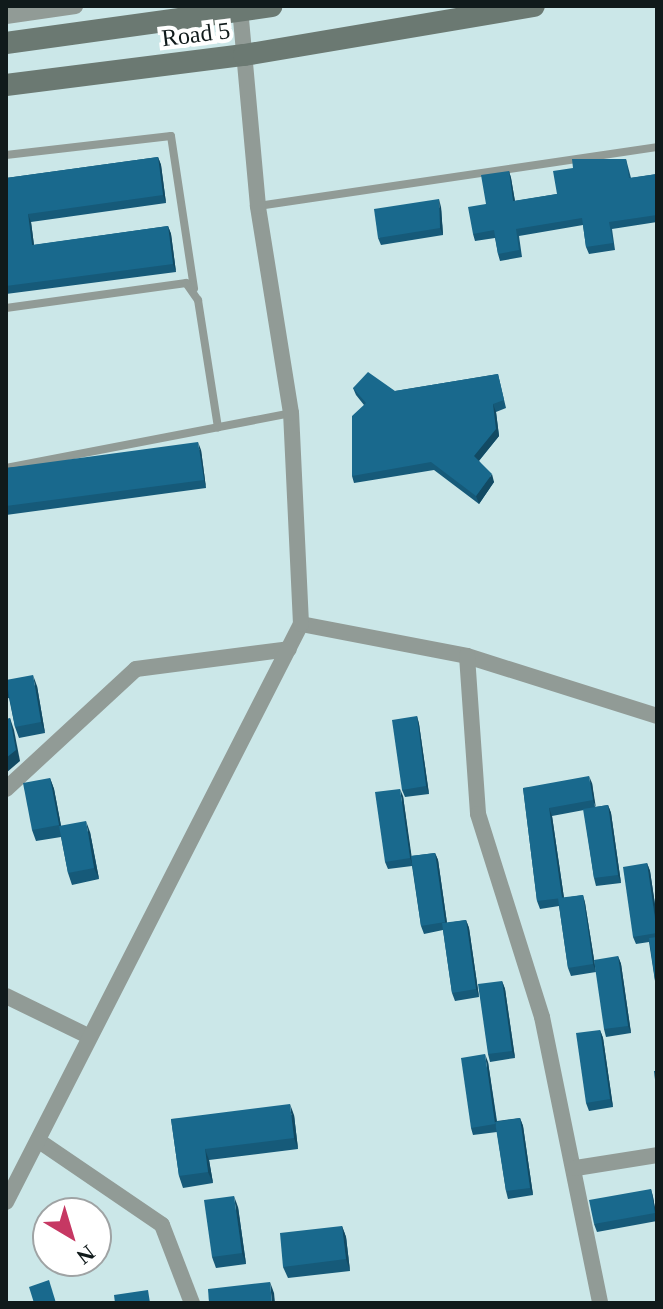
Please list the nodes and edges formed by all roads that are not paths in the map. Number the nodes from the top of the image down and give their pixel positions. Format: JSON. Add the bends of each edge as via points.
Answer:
{"nodes":[{"id":1,"x":75,"y":6,"type":"edge"},
{"id":2,"x":271,"y":6,"type":"edge"},
{"id":3,"x":530,"y":6,"type":"edge"},
{"id":4,"x":240,"y":10,"type":"junction"},
{"id":5,"x":6,"y":16,"type":"edge"},
{"id":6,"x":6,"y":43,"type":"edge"},
{"id":7,"x":244,"y":55,"type":"junction"},
{"id":8,"x":6,"y":85,"type":"edge"},
{"id":9,"x":657,"y":147,"type":"edge"},
{"id":10,"x":6,"y":155,"type":"edge"},
{"id":11,"x":258,"y":206,"type":"junction"},
{"id":12,"x":194,"y":288,"type":"junction"},
{"id":13,"x":6,"y":308,"type":"edge"},
{"id":14,"x":291,"y":413,"type":"junction"},
{"id":15,"x":218,"y":427,"type":"junction"},
{"id":16,"x":6,"y":468,"type":"edge"},
{"id":17,"x":301,"y":624,"type":"junction"},
{"id":18,"x":289,"y":649,"type":"junction"},
{"id":19,"x":467,"y":656,"type":"junction"},
{"id":20,"x":657,"y":716,"type":"edge"},
{"id":21,"x":6,"y":789,"type":"edge"},
{"id":22,"x":6,"y":996,"type":"edge"},
{"id":23,"x":88,"y":1036,"type":"junction"},
{"id":24,"x":39,"y":1141,"type":"junction"},
{"id":25,"x":657,"y":1155,"type":"edge"},
{"id":26,"x":576,"y":1168,"type":"junction"},
{"id":27,"x":6,"y":1202,"type":"edge"},
{"id":28,"x":192,"y":1303,"type":"edge"},
{"id":29,"x":600,"y":1303,"type":"edge"}],
"edges":[{"from":1,"to":5,"type":"street"},
{"from":2,"to":4,"type":"street","name":"Road 5"},
{"from":3,"to":7,"type":"street","name":"Road 5"},
{"from":4,"to":6,"type":"street","name":"Road 5"},
{"from":4,"to":7,"type":"street"},
{"from":7,"to":8,"type":"street","name":"Road 5"},
{"from":7,"to":11,"type":"street"},
{"from":9,"to":11,"type":"lane"},
{"from":10,"to":12,"type":"lane","via":[[171,136]]},
{"from":11,"to":14,"type":"street"},
{"from":12,"to":13,"type":"lane","via":[[186,283]]},
{"from":12,"to":15,"type":"lane"},
{"from":14,"to":15,"type":"lane"},
{"from":14,"to":17,"type":"street"},
{"from":15,"to":16,"type":"lane"},
{"from":17,"to":18,"type":"street"},
{"from":17,"to":19,"type":"street"},
{"from":18,"to":21,"type":"street","via":[[136,669]]},
{"from":18,"to":23,"type":"street"},
{"from":19,"to":20,"type":"street"},
{"from":19,"to":26,"type":"street","via":[[478,814],[542,1017]]},
{"from":22,"to":23,"type":"street"},
{"from":23,"to":24,"type":"street"},
{"from":24,"to":27,"type":"street"},
{"from":24,"to":28,"type":"street","via":[[162,1225]]},
{"from":25,"to":26,"type":"street"},
{"from":26,"to":29,"type":"street"}]}
